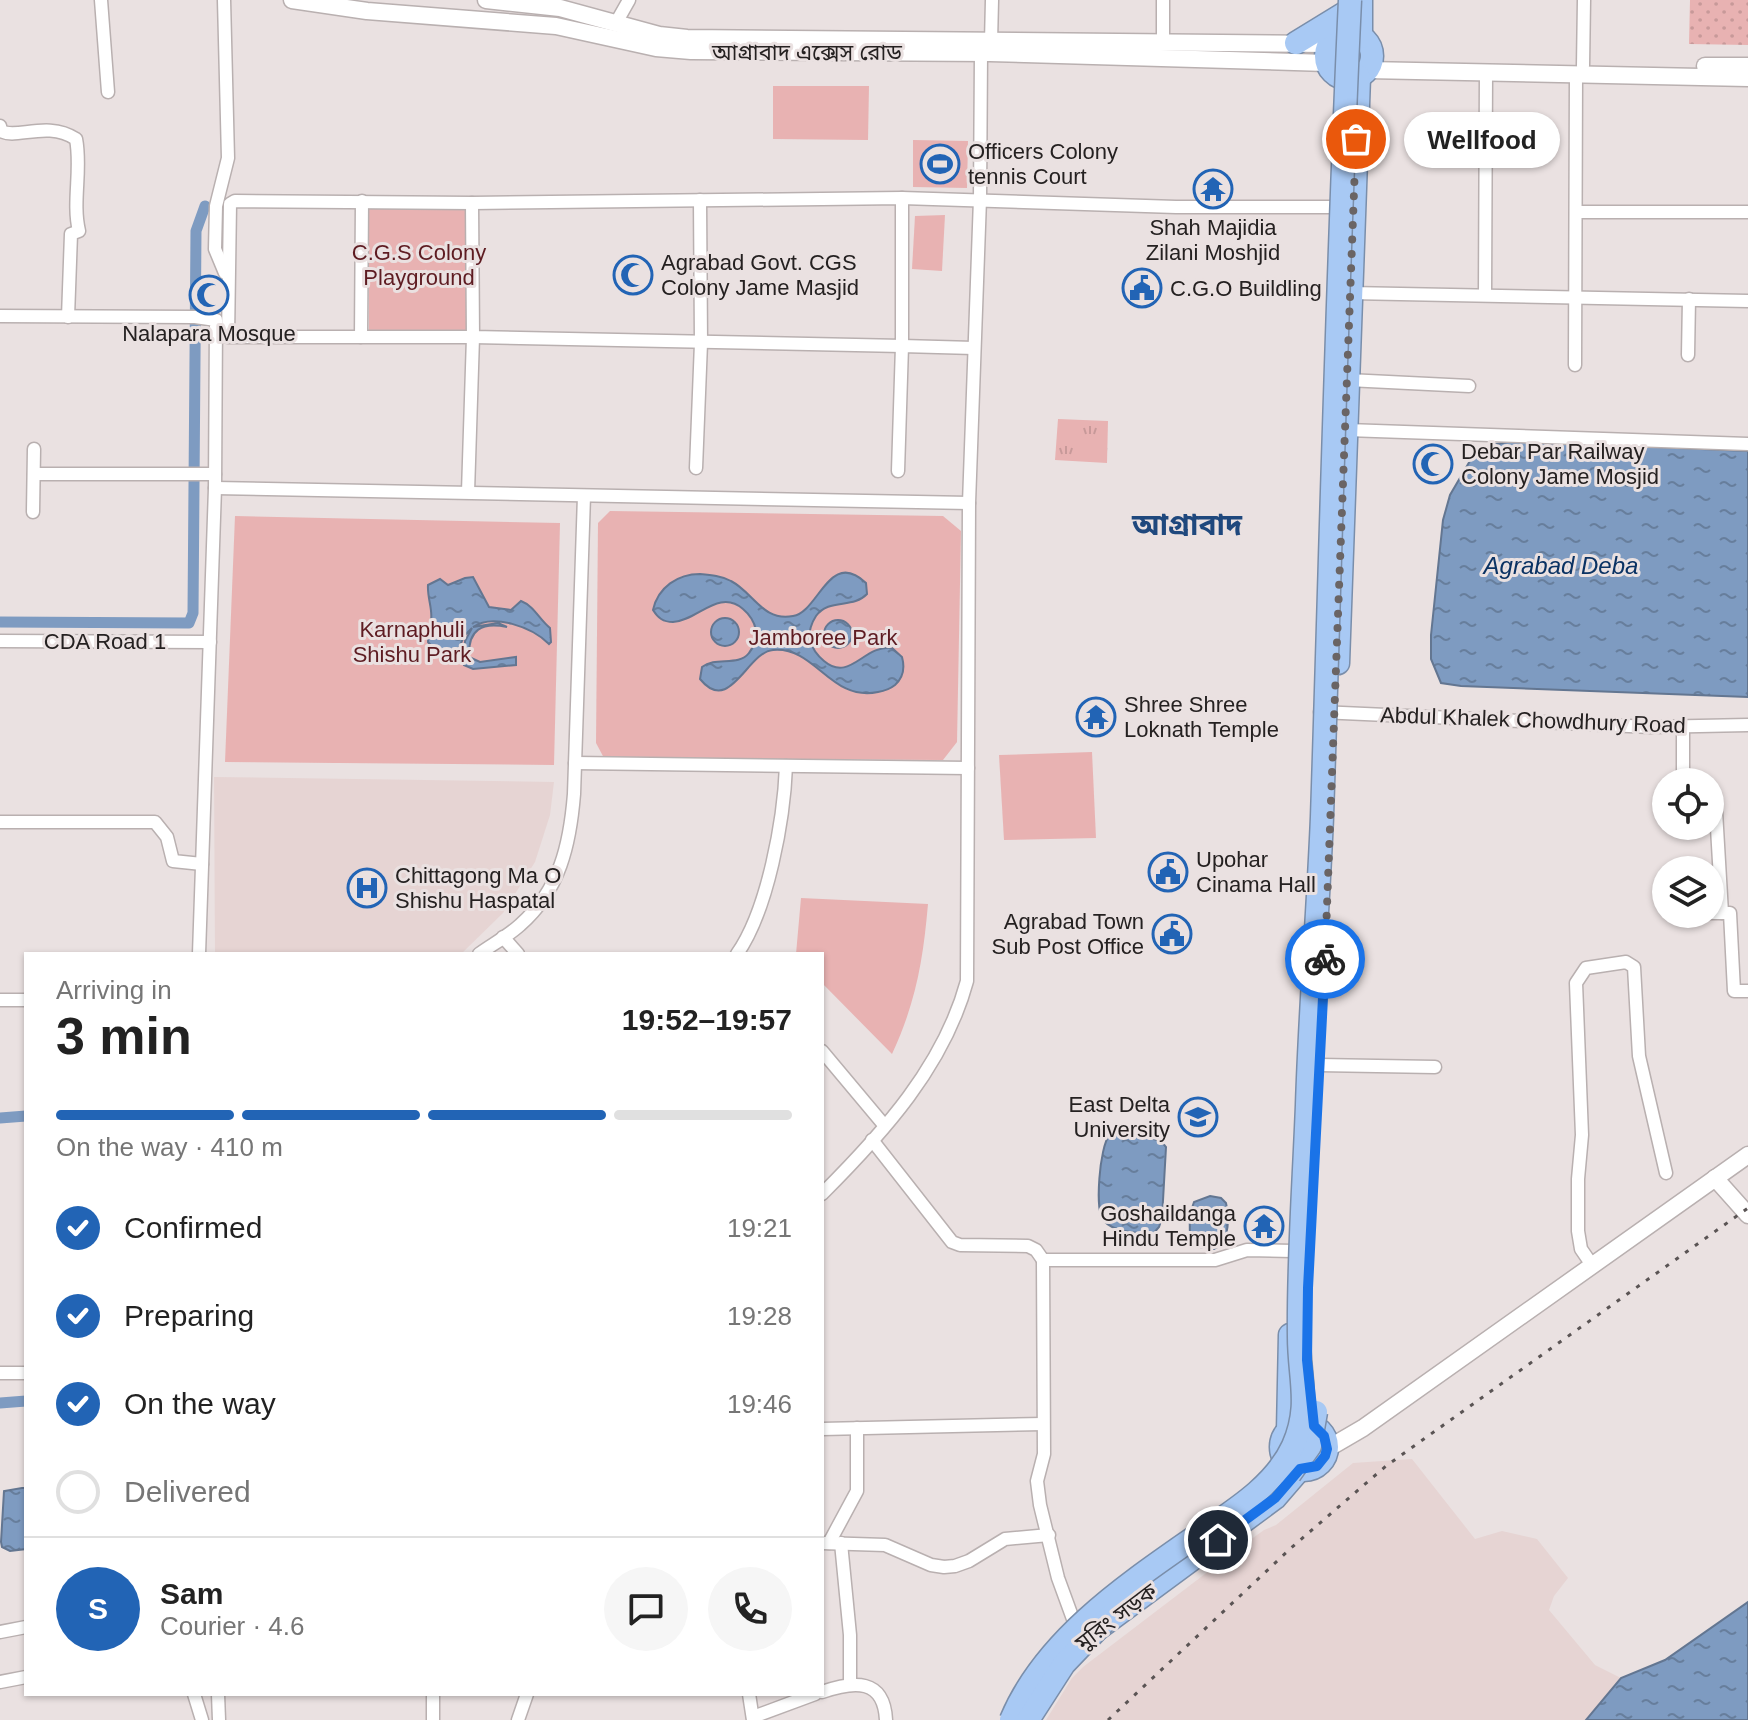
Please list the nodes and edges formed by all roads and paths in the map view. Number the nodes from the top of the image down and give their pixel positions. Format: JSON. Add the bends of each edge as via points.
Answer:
{"nodes":[{"id":1,"x":101,"y":0,"type":"edge"},
{"id":2,"x":224,"y":0,"type":"edge"},
{"id":3,"x":292,"y":0,"type":"edge"},
{"id":4,"x":486,"y":0,"type":"edge"},
{"id":5,"x":629,"y":0,"type":"edge"},
{"id":6,"x":992,"y":0,"type":"edge"},
{"id":7,"x":1163,"y":0,"type":"edge"},
{"id":8,"x":1584,"y":0,"type":"edge"},
{"id":9,"x":621,"y":30,"type":"junction"},
{"id":10,"x":1351,"y":36,"type":"edge"},
{"id":11,"x":1163,"y":43,"type":"junction"},
{"id":12,"x":1296,"y":43,"type":"junction"},
{"id":13,"x":986,"y":47,"type":"junction"},
{"id":14,"x":1748,"y":66,"type":"edge"},
{"id":15,"x":1579,"y":70,"type":"junction"},
{"id":16,"x":1486,"y":72,"type":"junction"},
{"id":17,"x":1748,"y":78,"type":"edge"},
{"id":18,"x":108,"y":92,"type":"dead end"},
{"id":19,"x":0,"y":126,"type":"edge"},
{"id":20,"x":902,"y":198,"type":"junction"},
{"id":21,"x":980,"y":199,"type":"junction"},
{"id":22,"x":700,"y":200,"type":"junction"},
{"id":23,"x":362,"y":201,"type":"junction"},
{"id":24,"x":472,"y":203,"type":"junction"},
{"id":25,"x":1336,"y":207,"type":"junction"},
{"id":26,"x":1577,"y":212,"type":"junction"},
{"id":27,"x":1748,"y":212,"type":"edge"},
{"id":28,"x":1350,"y":293,"type":"junction"},
{"id":29,"x":1485,"y":295,"type":"junction"},
{"id":30,"x":1576,"y":296,"type":"junction"},
{"id":31,"x":1689,"y":299,"type":"junction"},
{"id":32,"x":1748,"y":301,"type":"edge"},
{"id":33,"x":0,"y":316,"type":"edge"},
{"id":34,"x":68,"y":317,"type":"junction"},
{"id":35,"x":214,"y":319,"type":"junction"},
{"id":36,"x":361,"y":337,"type":"junction"},
{"id":37,"x":473,"y":337,"type":"junction"},
{"id":38,"x":701,"y":343,"type":"junction"},
{"id":39,"x":902,"y":346,"type":"junction"},
{"id":40,"x":974,"y":348,"type":"junction"},
{"id":41,"x":1688,"y":355,"type":"dead end"},
{"id":42,"x":1575,"y":365,"type":"dead end"},
{"id":43,"x":1348,"y":380,"type":"junction"},
{"id":44,"x":1469,"y":386,"type":"dead end"},
{"id":45,"x":1347,"y":430,"type":"junction"},
{"id":46,"x":1748,"y":444,"type":"edge"},
{"id":47,"x":34,"y":449,"type":"dead end"},
{"id":48,"x":696,"y":468,"type":"dead end"},
{"id":49,"x":898,"y":471,"type":"dead end"},
{"id":50,"x":34,"y":474,"type":"junction"},
{"id":51,"x":214,"y":474,"type":"junction"},
{"id":52,"x":215,"y":488,"type":"junction"},
{"id":53,"x":468,"y":492,"type":"junction"},
{"id":54,"x":584,"y":496,"type":"junction"},
{"id":55,"x":969,"y":503,"type":"junction"},
{"id":56,"x":33,"y":512,"type":"dead end"},
{"id":57,"x":0,"y":641,"type":"edge"},
{"id":58,"x":210,"y":642,"type":"junction"},
{"id":59,"x":1327,"y":712,"type":"junction"},
{"id":60,"x":1748,"y":725,"type":"edge"},
{"id":61,"x":1683,"y":727,"type":"junction"},
{"id":62,"x":575,"y":763,"type":"junction"},
{"id":63,"x":786,"y":766,"type":"junction"},
{"id":64,"x":968,"y":768,"type":"junction"},
{"id":65,"x":1683,"y":768,"type":"edge"},
{"id":66,"x":0,"y":822,"type":"edge"},
{"id":67,"x":202,"y":864,"type":"junction"},
{"id":68,"x":1724,"y":913,"type":"edge"},
{"id":69,"x":503,"y":937,"type":"junction"},
{"id":70,"x":199,"y":952,"type":"edge"},
{"id":71,"x":482,"y":952,"type":"edge"},
{"id":72,"x":516,"y":952,"type":"edge"},
{"id":73,"x":738,"y":952,"type":"edge"},
{"id":74,"x":1748,"y":991,"type":"edge"},
{"id":75,"x":0,"y":1000,"type":"edge"},
{"id":76,"x":24,"y":1000,"type":"edge"},
{"id":77,"x":824,"y":1053,"type":"edge"},
{"id":78,"x":1319,"y":1065,"type":"junction"},
{"id":79,"x":1435,"y":1067,"type":"dead end"},
{"id":80,"x":884,"y":1125,"type":"junction"},
{"id":81,"x":872,"y":1140,"type":"junction"},
{"id":82,"x":1748,"y":1155,"type":"edge"},
{"id":83,"x":1666,"y":1173,"type":"dead end"},
{"id":84,"x":1715,"y":1178,"type":"junction"},
{"id":85,"x":824,"y":1192,"type":"edge"},
{"id":86,"x":1748,"y":1215,"type":"edge"},
{"id":87,"x":1293,"y":1251,"type":"junction"},
{"id":88,"x":1043,"y":1260,"type":"junction"},
{"id":89,"x":1592,"y":1265,"type":"junction"},
{"id":90,"x":0,"y":1373,"type":"edge"},
{"id":91,"x":24,"y":1373,"type":"edge"},
{"id":92,"x":1043,"y":1424,"type":"junction"},
{"id":93,"x":1314,"y":1426,"type":"junction"},
{"id":94,"x":857,"y":1428,"type":"junction"},
{"id":95,"x":824,"y":1429,"type":"edge"},
{"id":96,"x":1288,"y":1430,"type":"junction"},
{"id":97,"x":1327,"y":1449,"type":"junction"},
{"id":98,"x":1300,"y":1469,"type":"junction"},
{"id":99,"x":1049,"y":1535,"type":"junction"},
{"id":100,"x":831,"y":1543,"type":"edge"},
{"id":101,"x":24,"y":1627,"type":"edge"},
{"id":102,"x":0,"y":1632,"type":"edge"},
{"id":103,"x":1081,"y":1641,"type":"junction"},
{"id":104,"x":24,"y":1677,"type":"edge"},
{"id":105,"x":0,"y":1682,"type":"edge"},
{"id":106,"x":850,"y":1685,"type":"junction"},
{"id":107,"x":824,"y":1692,"type":"edge"},
{"id":108,"x":195,"y":1696,"type":"edge"},
{"id":109,"x":218,"y":1696,"type":"edge"},
{"id":110,"x":433,"y":1696,"type":"edge"},
{"id":111,"x":526,"y":1696,"type":"edge"},
{"id":112,"x":749,"y":1696,"type":"edge"},
{"id":113,"x":810,"y":1696,"type":"edge"},
{"id":114,"x":753,"y":1719,"type":"edge"},
{"id":115,"x":202,"y":1720,"type":"edge"},
{"id":116,"x":219,"y":1720,"type":"edge"},
{"id":117,"x":433,"y":1720,"type":"edge"},
{"id":118,"x":518,"y":1720,"type":"edge"},
{"id":119,"x":886,"y":1720,"type":"edge"},
{"id":120,"x":1011,"y":1720,"type":"edge"},
{"id":121,"x":1022,"y":1720,"type":"edge"},
{"id":122,"x":1028,"y":1720,"type":"edge"}],
"edges":[{"from":1,"to":18,"type":"street"},
{"from":2,"to":35,"type":"street","via":[[228,158],[216,206],[215,249],[225,271],[224,314]]},
{"from":3,"to":9,"type":"main road","name":"আগ্রাবাদ এক্সেস রোড","via":[[367,11]]},
{"from":4,"to":9,"type":"main road","name":"আগ্রাবাদ এক্সেস রোড","via":[[560,8]]},
{"from":5,"to":9,"type":"street"},
{"from":6,"to":13,"type":"street"},
{"from":7,"to":11,"type":"street"},
{"from":8,"to":15,"type":"street"},
{"from":9,"to":13,"type":"main road","name":"আগ্রাবাদ এক্সেস রোড","via":[[687,38]]},
{"from":10,"to":12,"type":"highway"},
{"from":10,"to":12,"type":"main road","name":"আগ্রাবাদ এক্সেস রোড"},
{"from":10,"to":13,"type":"main road","name":"আগ্রাবাদ এক্সেস রোড"},
{"from":10,"to":15,"type":"main road"},
{"from":10,"to":16,"type":"main road"},
{"from":10,"to":25,"type":"highway"},
{"from":10,"to":28,"type":"highway"},
{"from":10,"to":120,"type":"highway","bridge":true,"via":[[1301,1265],[1305,1414],[1280,1469],[1244,1503],[1068,1635],[1045,1660]]},
{"from":10,"to":122,"type":"highway","bridge":true,"via":[[1336,762],[1311,1283],[1317,1407],[1310,1446],[1273,1493],[1111,1615],[1064,1664]]},
{"from":11,"to":12,"type":"main road","name":"আগ্রাবাদ এক্সেস রোড"},
{"from":11,"to":13,"type":"main road","name":"আগ্রাবাদ এক্সেস রোড"},
{"from":13,"to":21,"type":"street"},
{"from":14,"to":15,"type":"main road"},
{"from":15,"to":16,"type":"main road"},
{"from":15,"to":17,"type":"main road"},
{"from":15,"to":26,"type":"street"},
{"from":16,"to":29,"type":"street"},
{"from":19,"to":34,"type":"street","via":[[6,134],[44,129],[76,139],[79,231],[71,234]]},
{"from":20,"to":21,"type":"street"},
{"from":20,"to":22,"type":"street"},
{"from":20,"to":39,"type":"street"},
{"from":21,"to":25,"type":"street"},
{"from":21,"to":40,"type":"street"},
{"from":22,"to":24,"type":"street"},
{"from":22,"to":38,"type":"street"},
{"from":23,"to":24,"type":"street"},
{"from":23,"to":36,"type":"street"},
{"from":23,"to":36,"type":"street","via":[[235,201],[228,209],[228,337]]},
{"from":24,"to":37,"type":"street"},
{"from":25,"to":59,"type":"highway"},
{"from":26,"to":27,"type":"street"},
{"from":26,"to":30,"type":"street"},
{"from":28,"to":29,"type":"street"},
{"from":28,"to":43,"type":"highway"},
{"from":29,"to":30,"type":"street"},
{"from":30,"to":31,"type":"street"},
{"from":30,"to":42,"type":"street"},
{"from":31,"to":32,"type":"street"},
{"from":31,"to":41,"type":"street"},
{"from":33,"to":34,"type":"street"},
{"from":34,"to":35,"type":"street"},
{"from":35,"to":51,"type":"street"},
{"from":36,"to":37,"type":"street"},
{"from":37,"to":38,"type":"street"},
{"from":37,"to":53,"type":"street"},
{"from":38,"to":39,"type":"street"},
{"from":38,"to":48,"type":"street"},
{"from":39,"to":40,"type":"street"},
{"from":39,"to":49,"type":"street"},
{"from":40,"to":55,"type":"street"},
{"from":43,"to":44,"type":"street"},
{"from":43,"to":45,"type":"highway"},
{"from":45,"to":46,"type":"street"},
{"from":45,"to":59,"type":"highway"},
{"from":47,"to":50,"type":"street"},
{"from":50,"to":51,"type":"street"},
{"from":50,"to":56,"type":"street"},
{"from":51,"to":52,"type":"street"},
{"from":52,"to":53,"type":"street"},
{"from":52,"to":58,"type":"street"},
{"from":53,"to":54,"type":"street"},
{"from":54,"to":55,"type":"street"},
{"from":54,"to":62,"type":"street"},
{"from":55,"to":64,"type":"street"},
{"from":57,"to":58,"type":"street","name":"CDA Road 1"},
{"from":58,"to":67,"type":"street"},
{"from":59,"to":61,"type":"street","name":"Abdul Khalek Chowdhury Road"},
{"from":59,"to":78,"type":"highway"},
{"from":59,"to":87,"type":"highway"},
{"from":60,"to":61,"type":"street","name":"Abdul Khalek Chowdhury Road"},
{"from":61,"to":65,"type":"street"},
{"from":62,"to":63,"type":"street"},
{"from":62,"to":69,"type":"street","via":[[565,856],[545,896]]},
{"from":63,"to":64,"type":"street"},
{"from":63,"to":73,"type":"street","via":[[762,901]]},
{"from":64,"to":80,"type":"street","via":[[967,981],[935,1059]]},
{"from":66,"to":67,"type":"street","via":[[155,822],[167,837],[173,861]]},
{"from":67,"to":70,"type":"street"},
{"from":68,"to":74,"type":"street","via":[[1730,913],[1734,991]]},
{"from":69,"to":71,"type":"street"},
{"from":69,"to":72,"type":"street"},
{"from":75,"to":76,"type":"street"},
{"from":77,"to":80,"type":"street"},
{"from":78,"to":79,"type":"street"},
{"from":78,"to":93,"type":"highway","via":[[1307,1360]]},
{"from":80,"to":81,"type":"street"},
{"from":81,"to":85,"type":"street"},
{"from":81,"to":88,"type":"street","via":[[952,1242],[1028,1246]]},
{"from":82,"to":84,"type":"main road"},
{"from":83,"to":89,"type":"street","via":[[1639,1056],[1634,967],[1626,962],[1586,968],[1576,983],[1582,1135],[1578,1231],[1581,1249]]},
{"from":84,"to":86,"type":"main road"},
{"from":84,"to":89,"type":"main road"},
{"from":87,"to":88,"type":"street","via":[[1247,1250],[1215,1260]]},
{"from":87,"to":96,"type":"highway"},
{"from":88,"to":92,"type":"street"},
{"from":89,"to":97,"type":"main road"},
{"from":90,"to":91,"type":"street"},
{"from":92,"to":94,"type":"street"},
{"from":92,"to":99,"type":"street","via":[[1044,1454],[1037,1481]]},
{"from":93,"to":96,"type":"highway"},
{"from":93,"to":97,"type":"highway"},
{"from":94,"to":95,"type":"street"},
{"from":94,"to":100,"type":"street","via":[[857,1491]]},
{"from":96,"to":98,"type":"highway","via":[[1281,1441],[1282,1455]]},
{"from":97,"to":98,"type":"highway","via":[[1317,1466]]},
{"from":98,"to":103,"type":"highway","name":"মুরিং সড়ক","via":[[1262,1507]]},
{"from":99,"to":100,"type":"street","via":[[1005,1539],[969,1561],[944,1567],[885,1545]]},
{"from":99,"to":103,"type":"street"},
{"from":100,"to":106,"type":"street","via":[[850,1635]]},
{"from":101,"to":102,"type":"street"},
{"from":103,"to":121,"type":"highway","name":"মুরিং সড়ক","via":[[1059,1662]]},
{"from":104,"to":105,"type":"street"},
{"from":106,"to":107,"type":"street"},
{"from":106,"to":119,"type":"street","via":[[877,1690]]},
{"from":108,"to":115,"type":"street"},
{"from":109,"to":116,"type":"street"},
{"from":110,"to":117,"type":"street"},
{"from":111,"to":118,"type":"street"},
{"from":112,"to":114,"type":"street"},
{"from":113,"to":114,"type":"street"}]}
